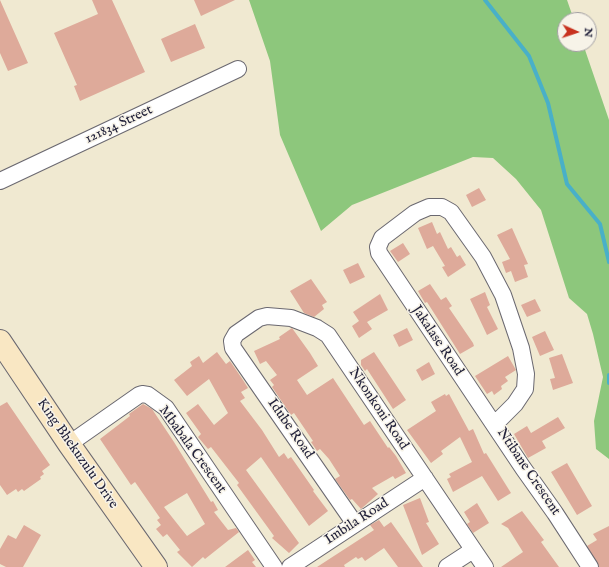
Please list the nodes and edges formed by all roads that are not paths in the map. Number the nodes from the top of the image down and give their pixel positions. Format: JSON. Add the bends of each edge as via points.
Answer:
{"nodes":[{"id":1,"x":238,"y":69,"type":"dead end"},
{"id":2,"x":0,"y":180,"type":"edge"},
{"id":3,"x":380,"y":257,"type":"joint"},
{"id":4,"x":236,"y":334,"type":"joint"},
{"id":5,"x":2,"y":348,"type":"edge"},
{"id":6,"x":495,"y":424,"type":"junction"},
{"id":7,"x":68,"y":444,"type":"junction"},
{"id":8,"x":425,"y":478,"type":"junction"},
{"id":9,"x":355,"y":524,"type":"junction"},
{"id":10,"x":473,"y":550,"type":"junction"},
{"id":11,"x":156,"y":567,"type":"edge"},
{"id":12,"x":274,"y":567,"type":"edge"},
{"id":13,"x":290,"y":567,"type":"edge"},
{"id":14,"x":447,"y":567,"type":"edge"},
{"id":15,"x":485,"y":567,"type":"edge"},
{"id":16,"x":590,"y":567,"type":"edge"}],
"edges":[{"from":1,"to":2,"type":"street","name":"121834 Street"},
{"from":3,"to":6,"type":"street","name":"Jakalase Road"},
{"from":3,"to":6,"type":"street","name":"Ntibane Crescent","via":[[378,247],[382,238],[423,209],[442,207],[457,218],[483,257],[503,295],[524,362],[526,379],[523,393]]},
{"from":4,"to":8,"type":"street","name":"Nkonkoni Road","via":[[267,316],[300,320],[326,333]]},
{"from":4,"to":9,"type":"street","name":"Idube Road","via":[[232,341],[233,348]]},
{"from":5,"to":7,"type":"street","name":"King Bhekuzulu Drive"},
{"from":6,"to":16,"type":"street","name":"Ntibane Crescent"},
{"from":7,"to":11,"type":"street","name":"King Bhekuzulu Drive"},
{"from":7,"to":12,"type":"street","name":"Mbabala Crescent","via":[[138,395],[148,395],[166,408]]},
{"from":8,"to":9,"type":"street","name":"Imbila Road"},
{"from":8,"to":10,"type":"street","name":"Nkonkoni Road"},
{"from":9,"to":13,"type":"street","name":"Imbila Road"},
{"from":10,"to":14,"type":"street"},
{"from":10,"to":15,"type":"street","name":"Nkonkoni Road"}]}
